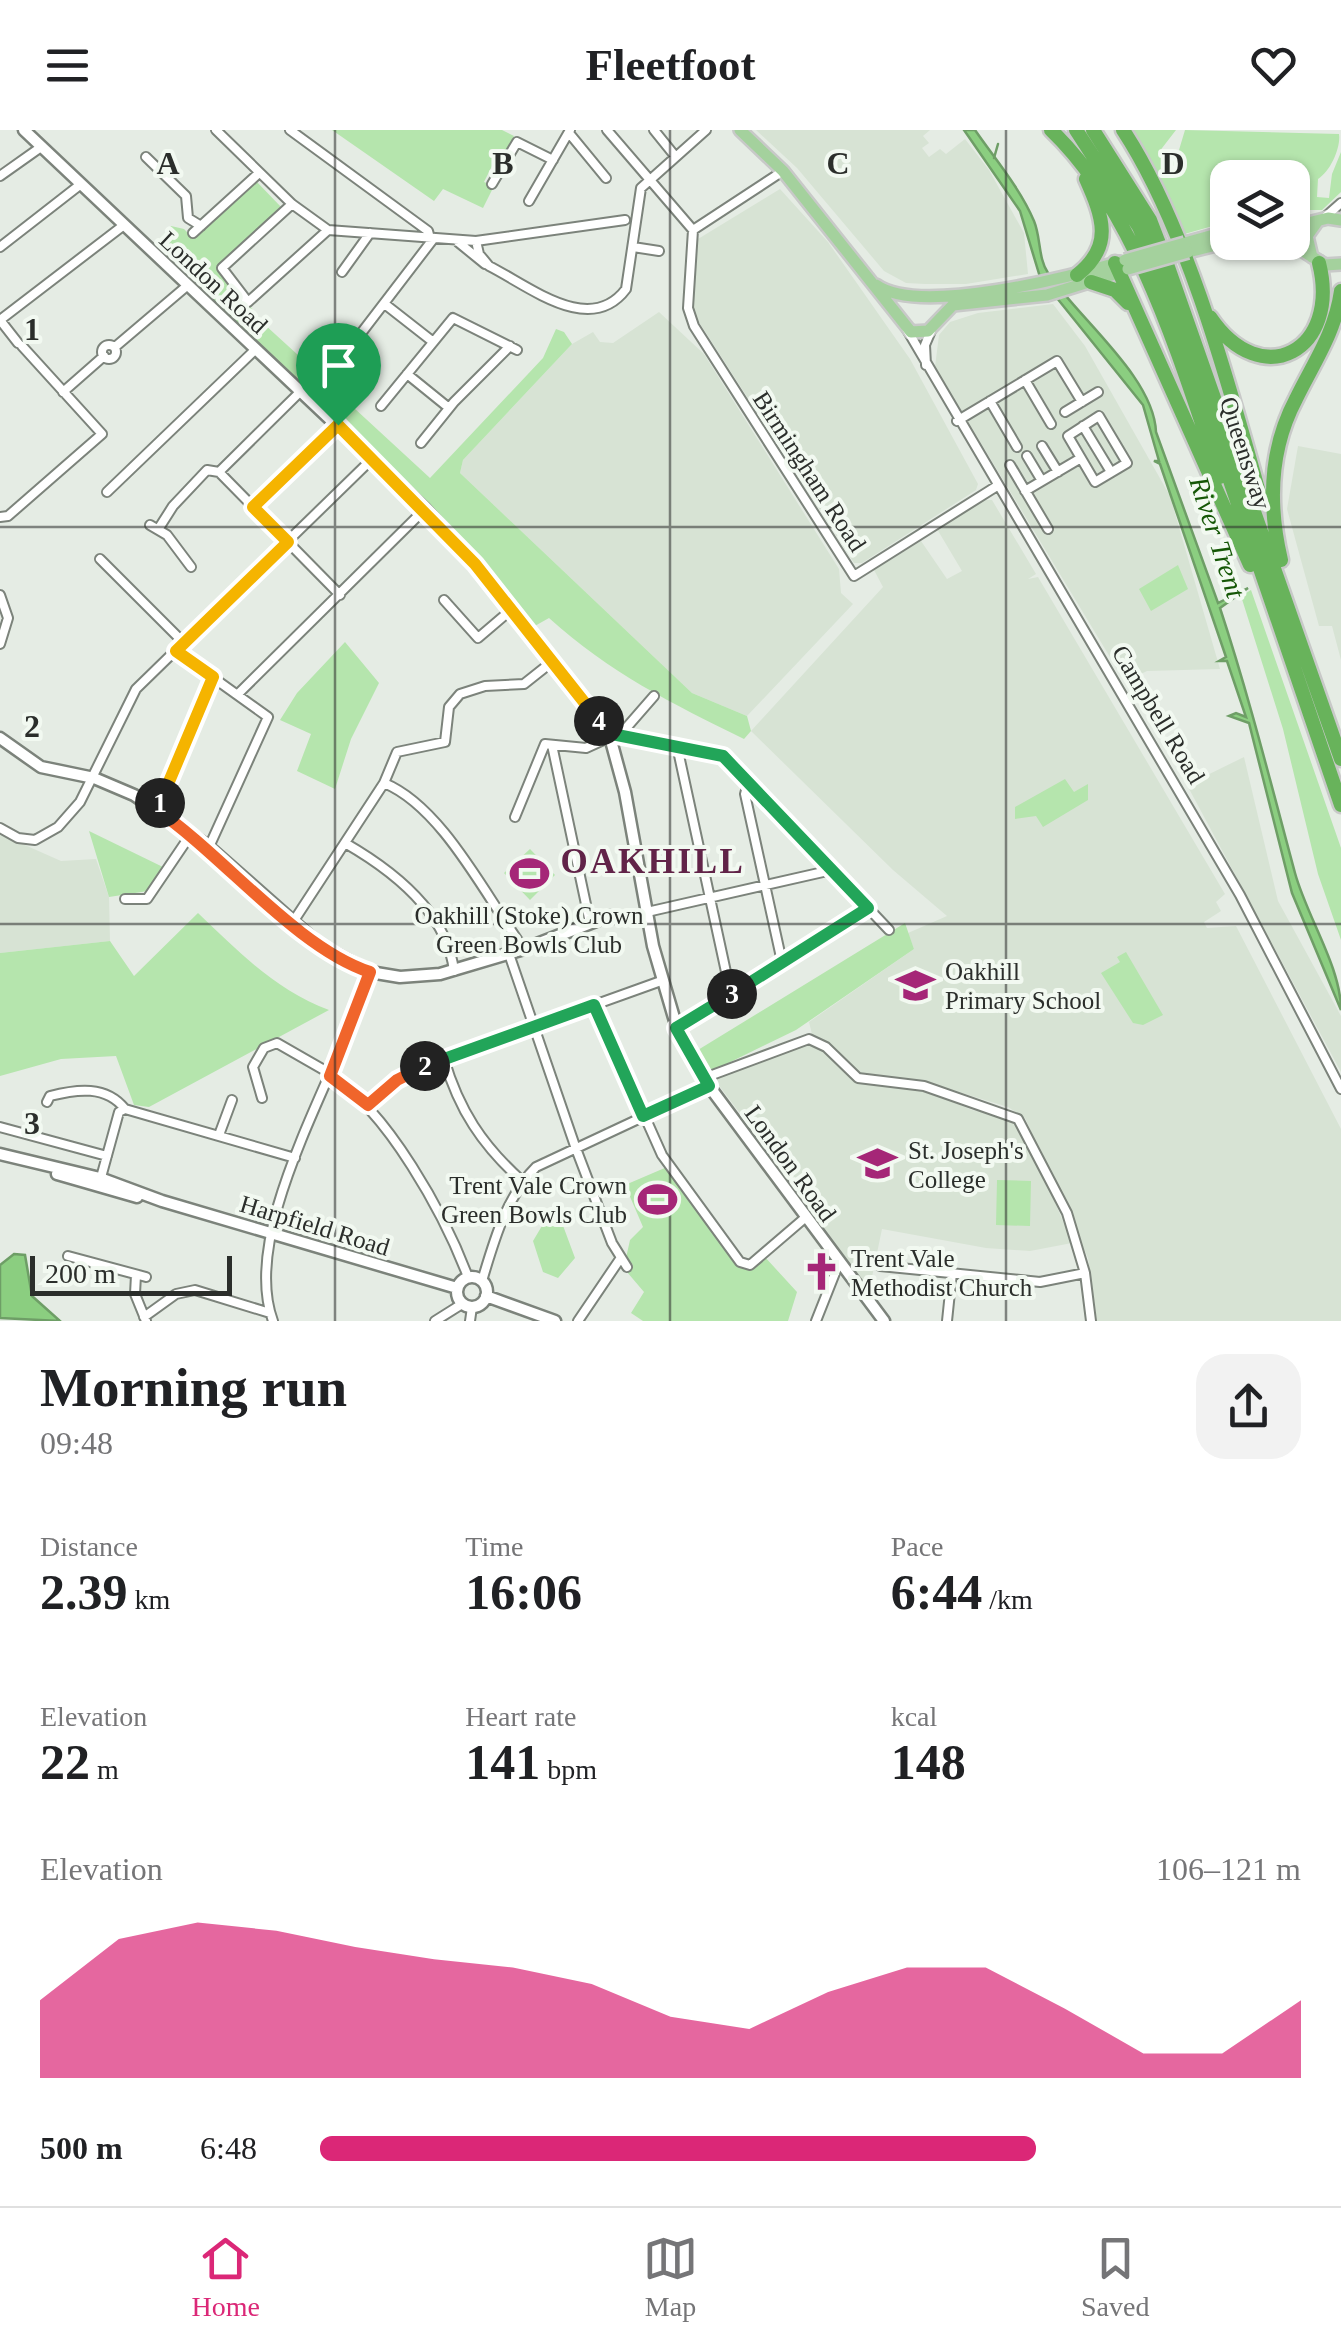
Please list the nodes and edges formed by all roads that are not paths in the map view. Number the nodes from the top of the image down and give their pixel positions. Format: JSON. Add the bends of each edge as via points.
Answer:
{"nodes":[{"id":1,"x":24,"y":130,"type":"edge"},
{"id":2,"x":216,"y":130,"type":"edge"},
{"id":3,"x":290,"y":130,"type":"edge"},
{"id":4,"x":608,"y":130,"type":"edge"},
{"id":5,"x":654,"y":130,"type":"edge"},
{"id":6,"x":706,"y":130,"type":"edge"},
{"id":7,"x":740,"y":130,"type":"edge"},
{"id":8,"x":1051,"y":130,"type":"edge"},
{"id":9,"x":1076,"y":130,"type":"edge"},
{"id":10,"x":1093,"y":130,"type":"edge"},
{"id":11,"x":1123,"y":130,"type":"edge"},
{"id":12,"x":569,"y":132,"type":"edge"},
{"id":13,"x":41,"y":147,"type":"junction"},
{"id":14,"x":1069,"y":150,"type":"junction"},
{"id":15,"x":675,"y":156,"type":"junction"},
{"id":16,"x":146,"y":157,"type":"dead end"},
{"id":17,"x":553,"y":160,"type":"junction"},
{"id":18,"x":783,"y":171,"type":"junction"},
{"id":19,"x":260,"y":173,"type":"junction"},
{"id":20,"x":0,"y":176,"type":"edge"},
{"id":21,"x":606,"y":178,"type":"dead end"},
{"id":22,"x":647,"y":181,"type":"junction"},
{"id":23,"x":81,"y":184,"type":"junction"},
{"id":24,"x":492,"y":184,"type":"dead end"},
{"id":25,"x":529,"y":201,"type":"dead end"},
{"id":26,"x":1341,"y":203,"type":"edge"},
{"id":27,"x":292,"y":204,"type":"junction"},
{"id":28,"x":626,"y":220,"type":"dead end"},
{"id":29,"x":1321,"y":220,"type":"junction"},
{"id":30,"x":1341,"y":220,"type":"edge"},
{"id":31,"x":1310,"y":223,"type":"edge"},
{"id":32,"x":124,"y":225,"type":"junction"},
{"id":33,"x":201,"y":226,"type":"junction"},
{"id":34,"x":328,"y":230,"type":"junction"},
{"id":35,"x":693,"y":230,"type":"junction"},
{"id":36,"x":370,"y":233,"type":"junction"},
{"id":37,"x":193,"y":234,"type":"dead end"},
{"id":38,"x":432,"y":238,"type":"junction"},
{"id":39,"x":1210,"y":239,"type":"edge"},
{"id":40,"x":457,"y":241,"type":"junction"},
{"id":41,"x":476,"y":241,"type":"junction"},
{"id":42,"x":1210,"y":245,"type":"edge"},
{"id":43,"x":0,"y":246,"type":"edge"},
{"id":44,"x":632,"y":247,"type":"junction"},
{"id":45,"x":1186,"y":248,"type":"junction"},
{"id":46,"x":659,"y":251,"type":"dead end"},
{"id":47,"x":1310,"y":256,"type":"edge"},
{"id":48,"x":1316,"y":260,"type":"junction"},
{"id":49,"x":1341,"y":264,"type":"edge"},
{"id":50,"x":489,"y":266,"type":"junction"},
{"id":51,"x":1122,"y":266,"type":"junction"},
{"id":52,"x":342,"y":272,"type":"dead end"},
{"id":53,"x":1080,"y":280,"type":"junction"},
{"id":54,"x":188,"y":285,"type":"junction"},
{"id":55,"x":876,"y":285,"type":"junction"},
{"id":56,"x":1044,"y":290,"type":"junction"},
{"id":57,"x":1341,"y":291,"type":"edge"},
{"id":58,"x":917,"y":295,"type":"junction"},
{"id":59,"x":1198,"y":300,"type":"junction"},
{"id":60,"x":386,"y":305,"type":"junction"},
{"id":61,"x":1132,"y":307,"type":"junction"},
{"id":62,"x":0,"y":320,"type":"edge"},
{"id":63,"x":936,"y":321,"type":"junction"},
{"id":64,"x":903,"y":324,"type":"junction"},
{"id":65,"x":432,"y":341,"type":"junction"},
{"id":66,"x":256,"y":349,"type":"junction"},
{"id":67,"x":928,"y":370,"type":"junction"},
{"id":68,"x":407,"y":374,"type":"junction"},
{"id":69,"x":1025,"y":380,"type":"junction"},
{"id":70,"x":300,"y":390,"type":"junction"},
{"id":71,"x":63,"y":392,"type":"junction"},
{"id":72,"x":1098,"y":392,"type":"dead end"},
{"id":73,"x":310,"y":400,"type":"junction"},
{"id":74,"x":990,"y":401,"type":"junction"},
{"id":75,"x":1082,"y":402,"type":"junction"},
{"id":76,"x":381,"y":406,"type":"dead end"},
{"id":77,"x":449,"y":408,"type":"junction"},
{"id":78,"x":1066,"y":412,"type":"dead end"},
{"id":79,"x":957,"y":421,"type":"junction"},
{"id":80,"x":1051,"y":424,"type":"dead end"},
{"id":81,"x":338,"y":425,"type":"junction"},
{"id":82,"x":1084,"y":426,"type":"junction"},
{"id":83,"x":422,"y":443,"type":"dead end"},
{"id":84,"x":1018,"y":446,"type":"dead end"},
{"id":85,"x":1042,"y":446,"type":"dead end"},
{"id":86,"x":1027,"y":456,"type":"dead end"},
{"id":87,"x":372,"y":458,"type":"junction"},
{"id":88,"x":1081,"y":458,"type":"junction"},
{"id":89,"x":1010,"y":465,"type":"dead end"},
{"id":90,"x":219,"y":472,"type":"junction"},
{"id":91,"x":1058,"y":472,"type":"junction"},
{"id":92,"x":1111,"y":472,"type":"junction"},
{"id":93,"x":1042,"y":481,"type":"junction"},
{"id":94,"x":997,"y":486,"type":"junction"},
{"id":95,"x":1026,"y":491,"type":"junction"},
{"id":96,"x":107,"y":492,"type":"dead end"},
{"id":97,"x":253,"y":507,"type":"junction"},
{"id":98,"x":425,"y":510,"type":"junction"},
{"id":99,"x":0,"y":517,"type":"edge"},
{"id":100,"x":1048,"y":529,"type":"dead end"},
{"id":101,"x":288,"y":542,"type":"junction"},
{"id":102,"x":100,"y":558,"type":"dead end"},
{"id":103,"x":192,"y":562,"type":"dead end"},
{"id":104,"x":1249,"y":562,"type":"junction"},
{"id":105,"x":0,"y":594,"type":"edge"},
{"id":106,"x":340,"y":595,"type":"junction"},
{"id":107,"x":444,"y":600,"type":"dead end"},
{"id":108,"x":512,"y":609,"type":"junction"},
{"id":109,"x":1282,"y":634,"type":"junction"},
{"id":110,"x":1298,"y":634,"type":"junction"},
{"id":111,"x":0,"y":644,"type":"edge"},
{"id":112,"x":180,"y":647,"type":"junction"},
{"id":113,"x":552,"y":661,"type":"junction"},
{"id":114,"x":213,"y":677,"type":"junction"},
{"id":115,"x":238,"y":694,"type":"junction"},
{"id":116,"x":654,"y":696,"type":"dead end"},
{"id":117,"x":612,"y":735,"type":"junction"},
{"id":118,"x":0,"y":738,"type":"edge"},
{"id":119,"x":552,"y":745,"type":"junction"},
{"id":120,"x":676,"y":746,"type":"junction"},
{"id":121,"x":1341,"y":759,"type":"edge"},
{"id":122,"x":94,"y":778,"type":"junction"},
{"id":123,"x":748,"y":783,"type":"junction"},
{"id":124,"x":384,"y":784,"type":"junction"},
{"id":125,"x":1341,"y":805,"type":"edge"},
{"id":126,"x":157,"y":810,"type":"junction"},
{"id":127,"x":514,"y":817,"type":"dead end"},
{"id":128,"x":0,"y":828,"type":"edge"},
{"id":129,"x":191,"y":834,"type":"junction"},
{"id":130,"x":345,"y":842,"type":"junction"},
{"id":131,"x":209,"y":847,"type":"junction"},
{"id":132,"x":832,"y":870,"type":"junction"},
{"id":133,"x":765,"y":886,"type":"junction"},
{"id":134,"x":709,"y":898,"type":"junction"},
{"id":135,"x":125,"y":899,"type":"dead end"},
{"id":136,"x":868,"y":908,"type":"junction"},
{"id":137,"x":647,"y":916,"type":"junction"},
{"id":138,"x":292,"y":923,"type":"junction"},
{"id":139,"x":590,"y":923,"type":"junction"},
{"id":140,"x":889,"y":930,"type":"dead end"},
{"id":141,"x":524,"y":949,"type":"junction"},
{"id":142,"x":509,"y":954,"type":"junction"},
{"id":143,"x":782,"y":962,"type":"junction"},
{"id":144,"x":454,"y":971,"type":"junction"},
{"id":145,"x":370,"y":972,"type":"junction"},
{"id":146,"x":661,"y":981,"type":"junction"},
{"id":147,"x":731,"y":995,"type":"junction"},
{"id":148,"x":594,"y":1005,"type":"junction"},
{"id":149,"x":534,"y":1026,"type":"junction"},
{"id":150,"x":676,"y":1028,"type":"junction"},
{"id":151,"x":444,"y":1059,"type":"junction"},
{"id":152,"x":331,"y":1075,"type":"junction"},
{"id":153,"x":706,"y":1082,"type":"junction"},
{"id":154,"x":1341,"y":1089,"type":"edge"},
{"id":155,"x":262,"y":1098,"type":"dead end"},
{"id":156,"x":232,"y":1100,"type":"dead end"},
{"id":157,"x":47,"y":1102,"type":"dead end"},
{"id":158,"x":368,"y":1105,"type":"junction"},
{"id":159,"x":125,"y":1109,"type":"junction"},
{"id":160,"x":643,"y":1116,"type":"junction"},
{"id":161,"x":0,"y":1127,"type":"edge"},
{"id":162,"x":219,"y":1135,"type":"junction"},
{"id":163,"x":575,"y":1146,"type":"junction"},
{"id":164,"x":106,"y":1156,"type":"junction"},
{"id":165,"x":0,"y":1158,"type":"edge"},
{"id":166,"x":296,"y":1158,"type":"junction"},
{"id":167,"x":522,"y":1181,"type":"junction"},
{"id":168,"x":99,"y":1183,"type":"junction"},
{"id":169,"x":806,"y":1217,"type":"junction"},
{"id":170,"x":271,"y":1233,"type":"junction"},
{"id":171,"x":68,"y":1256,"type":"dead end"},
{"id":172,"x":839,"y":1263,"type":"junction"},
{"id":173,"x":880,"y":1266,"type":"dead end"},
{"id":174,"x":952,"y":1273,"type":"junction"},
{"id":175,"x":1085,"y":1273,"type":"junction"},
{"id":176,"x":468,"y":1277,"type":"junction"},
{"id":177,"x":482,"y":1281,"type":"junction"},
{"id":178,"x":457,"y":1288,"type":"junction"},
{"id":179,"x":486,"y":1296,"type":"junction"},
{"id":180,"x":467,"y":1305,"type":"junction"},
{"id":181,"x":272,"y":1317,"type":"edge"},
{"id":182,"x":145,"y":1319,"type":"edge"},
{"id":183,"x":435,"y":1321,"type":"edge"},
{"id":184,"x":470,"y":1321,"type":"edge"},
{"id":185,"x":555,"y":1321,"type":"edge"},
{"id":186,"x":578,"y":1321,"type":"edge"},
{"id":187,"x":816,"y":1321,"type":"edge"},
{"id":188,"x":884,"y":1321,"type":"edge"},
{"id":189,"x":947,"y":1321,"type":"edge"},
{"id":190,"x":1090,"y":1321,"type":"edge"}],
"edges":[{"from":1,"to":13,"type":"main road","name":"London Road"},
{"from":2,"to":19,"type":"street"},
{"from":3,"to":38,"type":"street"},
{"from":4,"to":22,"type":"street"},
{"from":5,"to":15,"type":"street"},
{"from":6,"to":15,"type":"street"},
{"from":7,"to":18,"type":"main road","name":"Campbell Road"},
{"from":8,"to":14,"type":"highway"},
{"from":9,"to":109,"type":"highway","name":"Queensway","via":[[1139,227],[1159,273]]},
{"from":10,"to":110,"type":"highway","name":"Queensway","via":[[1150,220]]},
{"from":11,"to":59,"type":"highway","via":[[1151,181]]},
{"from":12,"to":17,"type":"street"},
{"from":12,"to":21,"type":"street"},
{"from":13,"to":20,"type":"street"},
{"from":13,"to":23,"type":"main road","name":"London Road"},
{"from":14,"to":53,"type":"highway","via":[[1104,226],[1097,257]]},
{"from":14,"to":104,"type":"highway","via":[[1092,175],[1132,247]]},
{"from":15,"to":22,"type":"street"},
{"from":16,"to":33,"type":"street","via":[[186,196],[188,218]]},
{"from":17,"to":24,"type":"street","via":[[517,142]]},
{"from":17,"to":25,"type":"street"},
{"from":18,"to":35,"type":"street"},
{"from":18,"to":55,"type":"main road","name":"Campbell Road"},
{"from":19,"to":27,"type":"street"},
{"from":19,"to":33,"type":"street"},
{"from":22,"to":35,"type":"street"},
{"from":22,"to":44,"type":"street"},
{"from":23,"to":32,"type":"main road","name":"London Road"},
{"from":23,"to":43,"type":"street"},
{"from":26,"to":29,"type":"street"},
{"from":27,"to":34,"type":"street"},
{"from":27,"to":34,"type":"street","via":[[222,268],[248,302]]},
{"from":28,"to":41,"type":"street"},
{"from":29,"to":30,"type":"main road"},
{"from":29,"to":31,"type":"main road"},
{"from":29,"to":48,"type":"main road","via":[[1308,236]]},
{"from":32,"to":54,"type":"main road","name":"London Road"},
{"from":32,"to":62,"type":"street"},
{"from":33,"to":37,"type":"street"},
{"from":34,"to":36,"type":"street"},
{"from":35,"to":94,"type":"street","name":"Birmingham Road","via":[[688,308],[694,326],[854,576]]},
{"from":36,"to":38,"type":"street"},
{"from":36,"to":52,"type":"street"},
{"from":38,"to":40,"type":"street"},
{"from":38,"to":60,"type":"street"},
{"from":39,"to":45,"type":"main road"},
{"from":40,"to":41,"type":"street"},
{"from":40,"to":50,"type":"street"},
{"from":41,"to":50,"type":"street"},
{"from":42,"to":45,"type":"main road"},
{"from":44,"to":46,"type":"street"},
{"from":44,"to":50,"type":"street","via":[[624,293],[589,311]]},
{"from":45,"to":51,"type":"main road","bridge":true},
{"from":47,"to":48,"type":"main road"},
{"from":48,"to":49,"type":"main road"},
{"from":48,"to":59,"type":"highway","via":[[1326,297],[1321,325],[1306,345],[1283,357],[1257,356],[1234,344]]},
{"from":51,"to":53,"type":"main road"},
{"from":51,"to":61,"type":"highway"},
{"from":53,"to":56,"type":"main road"},
{"from":53,"to":61,"type":"highway","via":[[1115,290]]},
{"from":54,"to":66,"type":"main road","name":"London Road"},
{"from":54,"to":71,"type":"street","via":[[115,347],[115,356],[104,356]]},
{"from":55,"to":58,"type":"main road"},
{"from":55,"to":64,"type":"main road","name":"Campbell Road"},
{"from":56,"to":58,"type":"main road"},
{"from":56,"to":63,"type":"main road","via":[[958,304]]},
{"from":57,"to":110,"type":"highway","via":[[1334,326],[1290,410],[1275,462],[1273,518]]},
{"from":58,"to":63,"type":"main road","via":[[936,306]]},
{"from":58,"to":64,"type":"main road","via":[[900,306]]},
{"from":59,"to":110,"type":"highway","via":[[1240,422]]},
{"from":60,"to":65,"type":"street"},
{"from":60,"to":73,"type":"street"},
{"from":61,"to":104,"type":"highway"},
{"from":62,"to":71,"type":"street"},
{"from":63,"to":64,"type":"main road","via":[[918,333]]},
{"from":63,"to":67,"type":"street","via":[[925,346]]},
{"from":64,"to":67,"type":"street","name":"Campbell Road"},
{"from":65,"to":68,"type":"street"},
{"from":65,"to":77,"type":"street","via":[[453,318],[514,348]]},
{"from":66,"to":70,"type":"main road","name":"London Road"},
{"from":66,"to":96,"type":"street"},
{"from":67,"to":79,"type":"street","name":"Campbell Road"},
{"from":68,"to":76,"type":"street"},
{"from":68,"to":77,"type":"street"},
{"from":69,"to":74,"type":"street"},
{"from":69,"to":75,"type":"street","via":[[1057,361]]},
{"from":69,"to":80,"type":"street"},
{"from":70,"to":73,"type":"main road","name":"London Road"},
{"from":70,"to":90,"type":"street"},
{"from":71,"to":99,"type":"street","via":[[102,434]]},
{"from":72,"to":75,"type":"street"},
{"from":73,"to":81,"type":"main road","name":"London Road"},
{"from":74,"to":79,"type":"street"},
{"from":74,"to":84,"type":"street"},
{"from":75,"to":78,"type":"street"},
{"from":77,"to":83,"type":"street"},
{"from":79,"to":94,"type":"street","name":"Campbell Road"},
{"from":81,"to":87,"type":"main road","name":"London Road"},
{"from":81,"to":97,"type":"street"},
{"from":82,"to":88,"type":"street","via":[[1068,436]]},
{"from":82,"to":92,"type":"street"},
{"from":82,"to":92,"type":"street","via":[[1099,416],[1118,447],[1127,463]]},
{"from":85,"to":91,"type":"street"},
{"from":86,"to":93,"type":"street"},
{"from":87,"to":98,"type":"main road","name":"London Road"},
{"from":87,"to":101,"type":"street"},
{"from":88,"to":91,"type":"street"},
{"from":88,"to":92,"type":"street","via":[[1095,482]]},
{"from":89,"to":95,"type":"street"},
{"from":90,"to":97,"type":"street"},
{"from":90,"to":103,"type":"street","via":[[207,470],[154,526]]},
{"from":91,"to":93,"type":"street"},
{"from":93,"to":95,"type":"street"},
{"from":94,"to":154,"type":"street","name":"Campbell Road","via":[[1240,895]]},
{"from":95,"to":100,"type":"street"},
{"from":97,"to":101,"type":"street"},
{"from":98,"to":106,"type":"street"},
{"from":98,"to":108,"type":"main road","name":"London Road"},
{"from":101,"to":106,"type":"street"},
{"from":101,"to":112,"type":"street"},
{"from":102,"to":112,"type":"street"},
{"from":104,"to":109,"type":"highway"},
{"from":105,"to":111,"type":"street","via":[[8,618]]},
{"from":106,"to":115,"type":"street"},
{"from":107,"to":108,"type":"street","via":[[478,638]]},
{"from":108,"to":113,"type":"main road","name":"London Road"},
{"from":109,"to":125,"type":"highway","name":"Queensway"},
{"from":110,"to":121,"type":"highway","name":"Queensway"},
{"from":112,"to":114,"type":"street"},
{"from":112,"to":122,"type":"street","via":[[136,689]]},
{"from":113,"to":117,"type":"main road","name":"London Road"},
{"from":113,"to":124,"type":"street","via":[[524,684],[460,694],[449,707],[445,742],[397,752]]},
{"from":114,"to":115,"type":"street"},
{"from":114,"to":126,"type":"street"},
{"from":115,"to":131,"type":"street","via":[[268,717]]},
{"from":116,"to":117,"type":"street"},
{"from":117,"to":119,"type":"street","via":[[586,748]]},
{"from":117,"to":120,"type":"street"},
{"from":117,"to":137,"type":"main road","name":"London Road"},
{"from":118,"to":122,"type":"main road","via":[[41,767]]},
{"from":119,"to":127,"type":"street","via":[[542,746]]},
{"from":119,"to":139,"type":"street"},
{"from":120,"to":123,"type":"street","via":[[723,756]]},
{"from":120,"to":134,"type":"street"},
{"from":122,"to":126,"type":"main road"},
{"from":122,"to":128,"type":"street","via":[[47,836],[24,840]]},
{"from":123,"to":132,"type":"street"},
{"from":123,"to":133,"type":"street"},
{"from":124,"to":130,"type":"street"},
{"from":124,"to":141,"type":"street","via":[[411,799],[450,842]]},
{"from":126,"to":129,"type":"main road"},
{"from":129,"to":131,"type":"main road"},
{"from":129,"to":135,"type":"street","via":[[147,899]]},
{"from":130,"to":138,"type":"street"},
{"from":130,"to":144,"type":"street","via":[[398,878],[426,908]]},
{"from":131,"to":138,"type":"main road"},
{"from":132,"to":133,"type":"street"},
{"from":132,"to":136,"type":"street"},
{"from":133,"to":134,"type":"street"},
{"from":133,"to":143,"type":"street"},
{"from":134,"to":137,"type":"street"},
{"from":134,"to":147,"type":"street"},
{"from":136,"to":140,"type":"street"},
{"from":136,"to":143,"type":"street"},
{"from":137,"to":139,"type":"main road"},
{"from":137,"to":146,"type":"main road","name":"London Road"},
{"from":138,"to":145,"type":"main road","via":[[344,962]]},
{"from":139,"to":141,"type":"main road"},
{"from":141,"to":142,"type":"main road"},
{"from":142,"to":144,"type":"main road"},
{"from":142,"to":149,"type":"street"},
{"from":143,"to":147,"type":"street"},
{"from":144,"to":145,"type":"main road","via":[[415,977]]},
{"from":145,"to":152,"type":"street"},
{"from":146,"to":148,"type":"street"},
{"from":146,"to":150,"type":"main road","name":"London Road"},
{"from":147,"to":150,"type":"street"},
{"from":148,"to":149,"type":"street"},
{"from":148,"to":160,"type":"street"},
{"from":149,"to":151,"type":"street"},
{"from":149,"to":163,"type":"street"},
{"from":150,"to":153,"type":"main road","name":"London Road"},
{"from":151,"to":158,"type":"street","via":[[397,1080]]},
{"from":151,"to":167,"type":"street","via":[[477,1136]]},
{"from":152,"to":155,"type":"street","via":[[277,1042],[255,1059]]},
{"from":152,"to":158,"type":"street"},
{"from":152,"to":166,"type":"street"},
{"from":153,"to":160,"type":"street"},
{"from":153,"to":169,"type":"main road","name":"London Road"},
{"from":153,"to":175,"type":"street","via":[[809,1039],[858,1078],[924,1086],[1006,1112],[1030,1137],[1067,1213]]},
{"from":156,"to":162,"type":"street"},
{"from":157,"to":159,"type":"street","via":[[72,1090],[115,1096]]},
{"from":158,"to":176,"type":"street","via":[[405,1158]]},
{"from":159,"to":162,"type":"street"},
{"from":159,"to":164,"type":"street"},
{"from":160,"to":163,"type":"street"},
{"from":160,"to":169,"type":"street","via":[[662,1155],[740,1262],[750,1265]]},
{"from":161,"to":164,"type":"street"},
{"from":162,"to":166,"type":"street"},
{"from":163,"to":167,"type":"street"},
{"from":163,"to":186,"type":"street","via":[[623,1263]]},
{"from":164,"to":168,"type":"street"},
{"from":165,"to":168,"type":"main road","name":"Harpfield Road"},
{"from":166,"to":170,"type":"street"},
{"from":167,"to":177,"type":"street"},
{"from":168,"to":170,"type":"main road","name":"Harpfield Road"},
{"from":169,"to":172,"type":"main road","name":"London Road"},
{"from":170,"to":178,"type":"main road","name":"Harpfield Road"},
{"from":170,"to":181,"type":"street","via":[[266,1272]]},
{"from":171,"to":182,"type":"street","via":[[83,1266],[141,1276],[135,1294]]},
{"from":172,"to":187,"type":"street"},
{"from":172,"to":188,"type":"main road","name":"London Road"},
{"from":173,"to":174,"type":"street"},
{"from":174,"to":175,"type":"street","via":[[1040,1282]]},
{"from":174,"to":189,"type":"street"},
{"from":175,"to":190,"type":"street"},
{"from":176,"to":177,"type":"main road"},
{"from":176,"to":178,"type":"main road"},
{"from":177,"to":179,"type":"main road"},
{"from":178,"to":180,"type":"main road"},
{"from":179,"to":180,"type":"main road"},
{"from":179,"to":185,"type":"main road"},
{"from":180,"to":183,"type":"street"},
{"from":180,"to":184,"type":"street"},
{"from":181,"to":182,"type":"street","via":[[195,1290],[176,1294]]}]}
